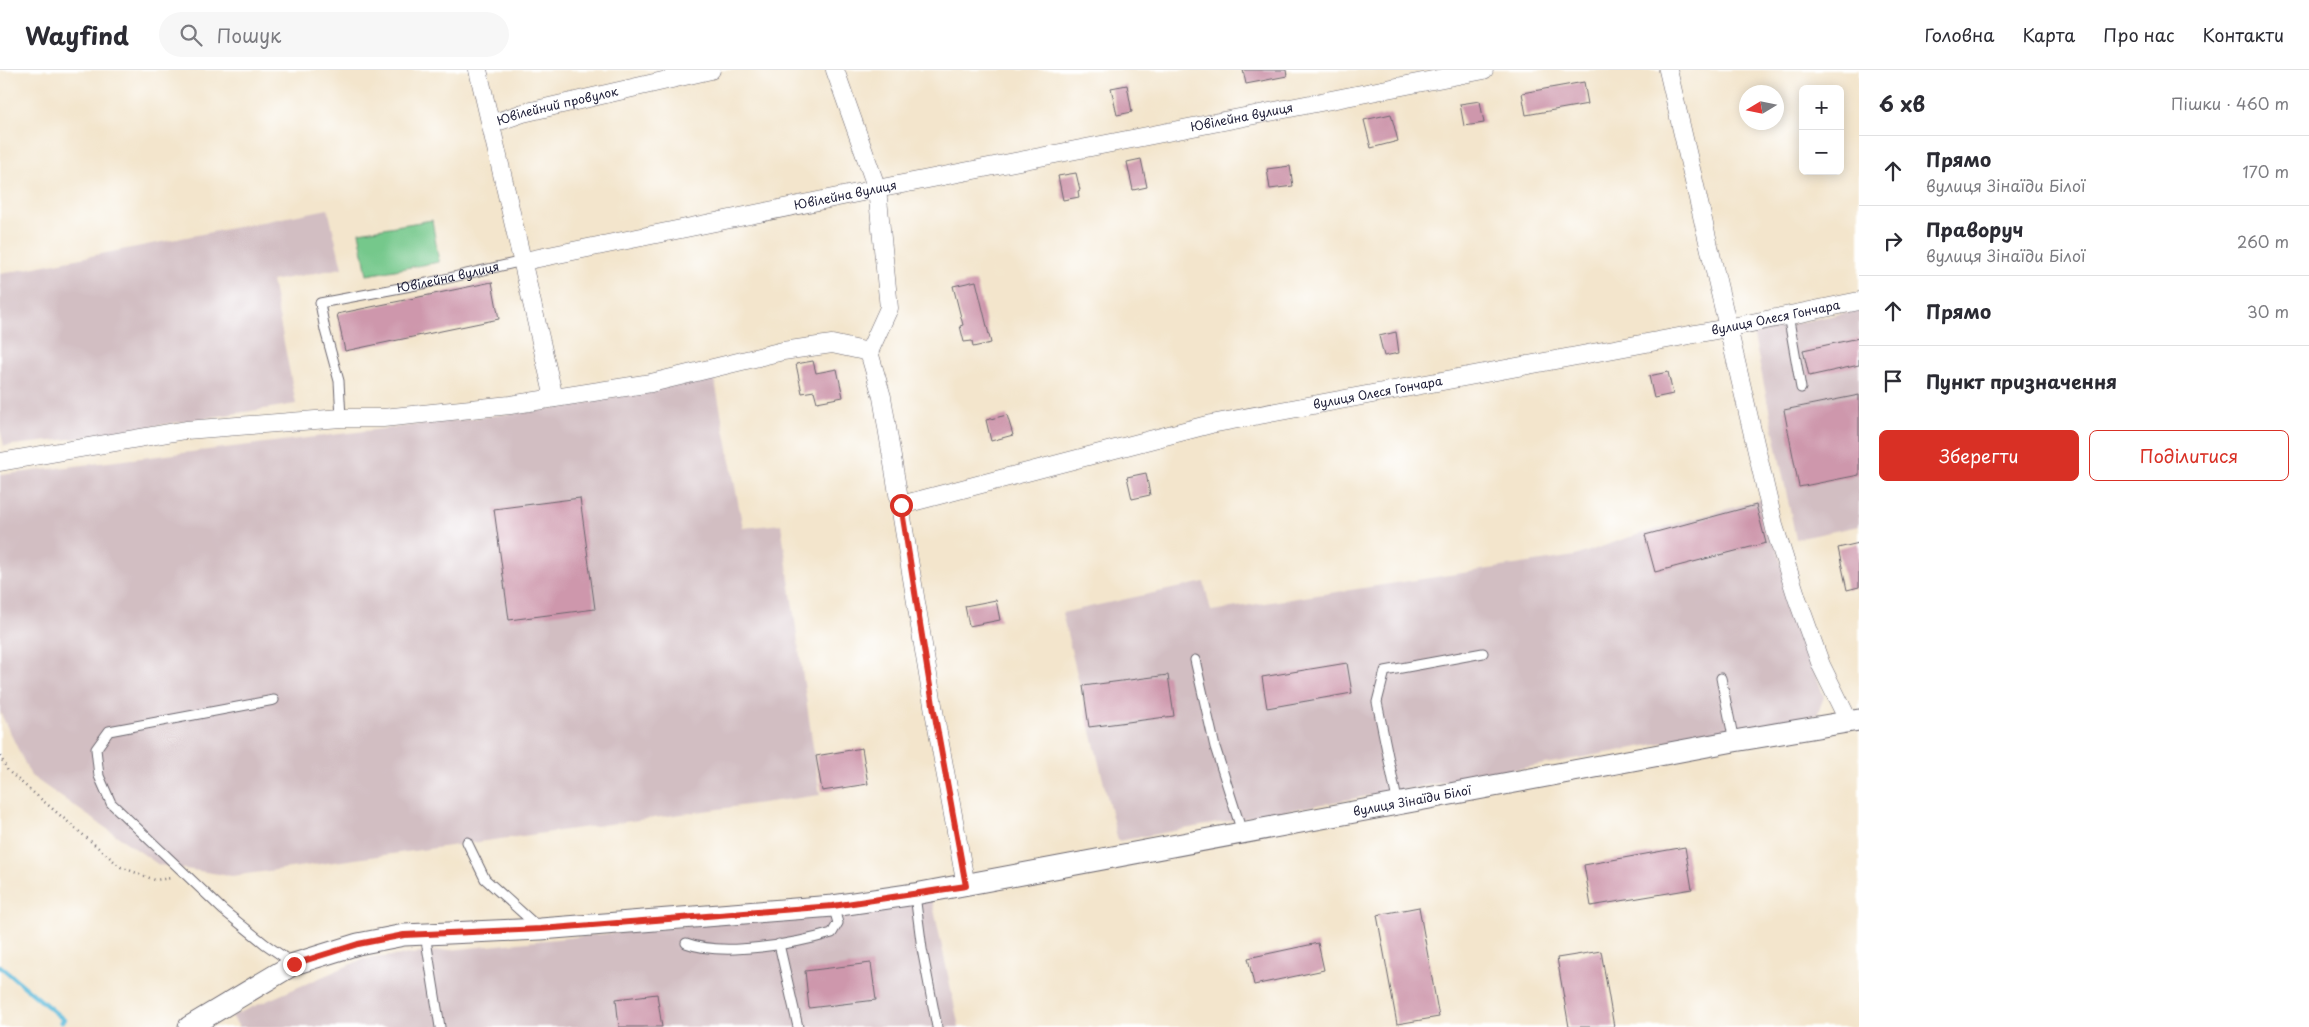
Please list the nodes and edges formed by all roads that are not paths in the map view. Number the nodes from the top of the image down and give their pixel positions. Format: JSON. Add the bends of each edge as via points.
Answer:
{"nodes":[{"id":1,"x":478,"y":70,"type":"edge"},
{"id":2,"x":711,"y":70,"type":"edge"},
{"id":3,"x":835,"y":70,"type":"edge"},
{"id":4,"x":1484,"y":70,"type":"edge"},
{"id":5,"x":1668,"y":70,"type":"edge"},
{"id":6,"x":491,"y":124,"type":"junction"},
{"id":7,"x":877,"y":189,"type":"junction"},
{"id":8,"x":524,"y":261,"type":"junction"},
{"id":9,"x":1859,"y":301,"type":"edge"},
{"id":10,"x":1788,"y":316,"type":"junction"},
{"id":11,"x":1727,"y":328,"type":"junction"},
{"id":12,"x":869,"y":352,"type":"junction"},
{"id":13,"x":1801,"y":388,"type":"dead end"},
{"id":14,"x":554,"y":398,"type":"junction"},
{"id":15,"x":342,"y":418,"type":"junction"},
{"id":16,"x":0,"y":462,"type":"edge"},
{"id":17,"x":901,"y":505,"type":"junction"},
{"id":18,"x":1483,"y":653,"type":"dead end"},
{"id":19,"x":1195,"y":660,"type":"dead end"},
{"id":20,"x":1721,"y":678,"type":"dead end"},
{"id":21,"x":274,"y":700,"type":"dead end"},
{"id":22,"x":1854,"y":721,"type":"edge"},
{"id":23,"x":1734,"y":741,"type":"junction"},
{"id":24,"x":1398,"y":806,"type":"junction"},
{"id":25,"x":1242,"y":832,"type":"junction"},
{"id":26,"x":467,"y":842,"type":"dead end"},
{"id":27,"x":966,"y":886,"type":"junction"},
{"id":28,"x":915,"y":894,"type":"junction"},
{"id":29,"x":833,"y":906,"type":"junction"},
{"id":30,"x":541,"y":929,"type":"junction"},
{"id":31,"x":425,"y":934,"type":"junction"},
{"id":32,"x":686,"y":943,"type":"dead end"},
{"id":33,"x":779,"y":944,"type":"junction"},
{"id":34,"x":294,"y":964,"type":"junction"},
{"id":35,"x":189,"y":1027,"type":"edge"},
{"id":36,"x":440,"y":1027,"type":"edge"},
{"id":37,"x":798,"y":1027,"type":"edge"},
{"id":38,"x":936,"y":1027,"type":"edge"}],
"edges":[{"from":1,"to":6,"type":"street"},
{"from":2,"to":6,"type":"street","name":"Ювілейний провулок","via":[[523,113]]},
{"from":3,"to":7,"type":"street"},
{"from":4,"to":7,"type":"street","name":"Ювілейна вулиця"},
{"from":5,"to":11,"type":"street"},
{"from":6,"to":8,"type":"street"},
{"from":7,"to":8,"type":"street","name":"Ювілейна вулиця"},
{"from":7,"to":12,"type":"street","via":[[889,308]]},
{"from":8,"to":14,"type":"street"},
{"from":8,"to":15,"type":"lane","name":"Ювілейна вулиця","via":[[320,303],[340,381]]},
{"from":9,"to":10,"type":"street","name":"вулиця Олеся Гончара"},
{"from":10,"to":11,"type":"street","name":"вулиця Олеся Гончара"},
{"from":10,"to":13,"type":"lane"},
{"from":11,"to":17,"type":"street","name":"вулиця Олеся Гончара","via":[[1211,424]]},
{"from":11,"to":22,"type":"street","via":[[1775,529],[1797,598],[1821,665]]},
{"from":12,"to":14,"type":"street","via":[[832,344],[783,351],[651,383]]},
{"from":12,"to":17,"type":"street","via":[[882,397]]},
{"from":14,"to":15,"type":"street","via":[[382,418]]},
{"from":15,"to":16,"type":"street","via":[[186,430]]},
{"from":17,"to":27,"type":"street"},
{"from":18,"to":24,"type":"lane","via":[[1385,671],[1377,702]]},
{"from":19,"to":25,"type":"lane","via":[[1216,747]]},
{"from":20,"to":23,"type":"lane"},
{"from":21,"to":34,"type":"lane","via":[[109,730],[96,749],[99,776],[111,803],[186,877],[265,944]]},
{"from":22,"to":23,"type":"street","name":"вулиця Зінаїди Білої"},
{"from":23,"to":24,"type":"street","name":"вулиця Зінаїди Білої"},
{"from":24,"to":25,"type":"street","name":"вулиця Зінаїди Білої"},
{"from":25,"to":27,"type":"street","name":"вулиця Зінаїди Білої"},
{"from":26,"to":30,"type":"lane","via":[[486,879]]},
{"from":27,"to":28,"type":"street","name":"вулиця Зінаїди Білої"},
{"from":28,"to":29,"type":"street","name":"вулиця Зінаїди Білої"},
{"from":28,"to":38,"type":"lane"},
{"from":29,"to":30,"type":"street","name":"вулиця Зінаїди Білої"},
{"from":29,"to":33,"type":"lane","via":[[838,923],[832,933]]},
{"from":30,"to":31,"type":"street","name":"вулиця Зінаїди Білої"},
{"from":31,"to":34,"type":"street","name":"вулиця Зінаїди Білої","via":[[358,944]]},
{"from":31,"to":36,"type":"lane"},
{"from":32,"to":33,"type":"lane","via":[[723,949]]},
{"from":33,"to":37,"type":"lane"},
{"from":34,"to":35,"type":"street","name":"вулиця Зінаїди Білої"}]}
